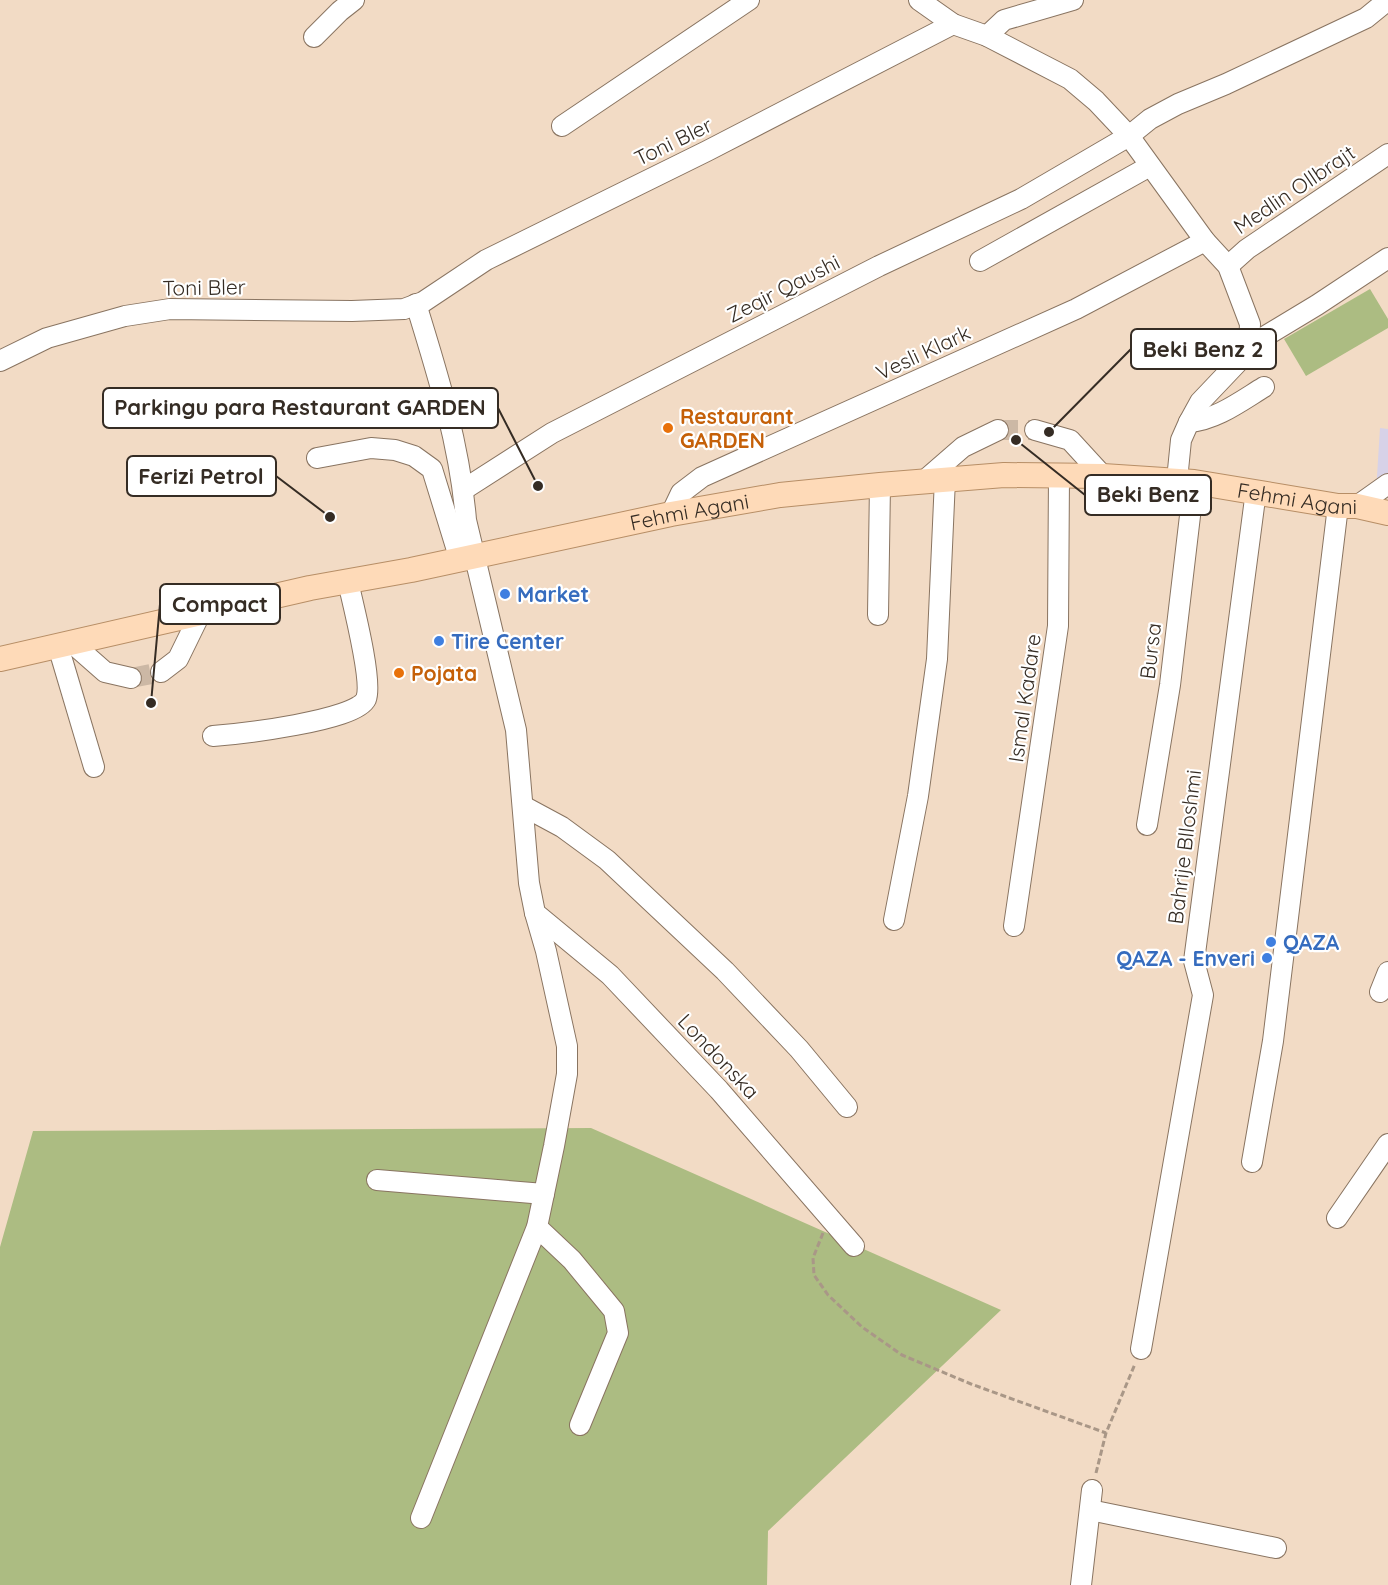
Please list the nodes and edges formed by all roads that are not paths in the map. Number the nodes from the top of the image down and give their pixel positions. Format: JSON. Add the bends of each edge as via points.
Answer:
{"nodes":[{"id":1,"x":354,"y":0,"type":"edge"},
{"id":2,"x":749,"y":0,"type":"edge"},
{"id":3,"x":919,"y":0,"type":"edge"},
{"id":4,"x":1073,"y":0,"type":"edge"},
{"id":5,"x":1388,"y":0,"type":"edge"},
{"id":6,"x":953,"y":24,"type":"junction"},
{"id":7,"x":987,"y":36,"type":"junction"},
{"id":8,"x":314,"y":37,"type":"dead end"},
{"id":9,"x":561,"y":126,"type":"dead end"},
{"id":10,"x":1129,"y":136,"type":"junction"},
{"id":11,"x":1388,"y":154,"type":"edge"},
{"id":12,"x":1150,"y":166,"type":"junction"},
{"id":13,"x":1205,"y":241,"type":"junction"},
{"id":14,"x":1388,"y":258,"type":"edge"},
{"id":15,"x":980,"y":261,"type":"dead end"},
{"id":16,"x":1228,"y":266,"type":"junction"},
{"id":17,"x":416,"y":304,"type":"junction"},
{"id":18,"x":1249,"y":346,"type":"junction"},
{"id":19,"x":0,"y":361,"type":"edge"},
{"id":20,"x":1264,"y":387,"type":"dead end"},
{"id":21,"x":1189,"y":422,"type":"junction"},
{"id":22,"x":998,"y":430,"type":"tunnel mouth"},
{"id":23,"x":1035,"y":430,"type":"tunnel mouth"},
{"id":24,"x":317,"y":458,"type":"dead end"},
{"id":25,"x":1059,"y":475,"type":"junction"},
{"id":26,"x":1103,"y":476,"type":"junction"},
{"id":27,"x":935,"y":480,"type":"junction"},
{"id":28,"x":1186,"y":481,"type":"junction"},
{"id":29,"x":880,"y":484,"type":"junction"},
{"id":30,"x":1388,"y":484,"type":"edge"},
{"id":31,"x":463,"y":490,"type":"junction"},
{"id":32,"x":1256,"y":492,"type":"junction"},
{"id":33,"x":1347,"y":506,"type":"junction"},
{"id":34,"x":1388,"y":513,"type":"edge"},
{"id":35,"x":671,"y":514,"type":"junction"},
{"id":36,"x":467,"y":558,"type":"junction"},
{"id":37,"x":348,"y":582,"type":"junction"},
{"id":38,"x":201,"y":612,"type":"junction"},
{"id":39,"x":878,"y":615,"type":"dead end"},
{"id":40,"x":65,"y":645,"type":"junction"},
{"id":41,"x":0,"y":659,"type":"edge"},
{"id":42,"x":161,"y":672,"type":"tunnel mouth"},
{"id":43,"x":130,"y":678,"type":"tunnel mouth"},
{"id":44,"x":213,"y":736,"type":"dead end"},
{"id":45,"x":94,"y":767,"type":"dead end"},
{"id":46,"x":524,"y":806,"type":"junction"},
{"id":47,"x":1147,"y":825,"type":"dead end"},
{"id":48,"x":535,"y":913,"type":"junction"},
{"id":49,"x":894,"y":920,"type":"dead end"},
{"id":50,"x":1014,"y":926,"type":"dead end"},
{"id":51,"x":1388,"y":972,"type":"edge"},
{"id":52,"x":1380,"y":992,"type":"dead end"},
{"id":53,"x":847,"y":1107,"type":"dead end"},
{"id":54,"x":1388,"y":1144,"type":"edge"},
{"id":55,"x":1252,"y":1162,"type":"dead end"},
{"id":56,"x":377,"y":1180,"type":"dead end"},
{"id":57,"x":544,"y":1194,"type":"junction"},
{"id":58,"x":1337,"y":1218,"type":"dead end"},
{"id":59,"x":537,"y":1227,"type":"junction"},
{"id":60,"x":854,"y":1246,"type":"dead end"},
{"id":61,"x":1141,"y":1348,"type":"road end"},
{"id":62,"x":580,"y":1425,"type":"dead end"},
{"id":63,"x":1092,"y":1490,"type":"road end"},
{"id":64,"x":1090,"y":1509,"type":"junction"},
{"id":65,"x":422,"y":1518,"type":"dead end"},
{"id":66,"x":1276,"y":1548,"type":"dead end"},
{"id":67,"x":1081,"y":1585,"type":"edge"}],
"edges":[{"from":1,"to":8,"type":"street"},
{"from":2,"to":9,"type":"street"},
{"from":3,"to":6,"type":"street"},
{"from":4,"to":7,"type":"street","via":[[1005,20]]},
{"from":5,"to":10,"type":"street","name":"Zeqir Qaushi","via":[[1366,18],[1178,104]]},
{"from":6,"to":7,"type":"street"},
{"from":6,"to":17,"type":"street","name":"Toni Bler","via":[[486,260]]},
{"from":7,"to":10,"type":"street","via":[[1070,79]]},
{"from":10,"to":12,"type":"street"},
{"from":10,"to":31,"type":"street","name":"Zeqir Qaushi","via":[[1021,199],[879,266],[552,434]]},
{"from":11,"to":16,"type":"street","name":"Medlin Ollbrajt","via":[[1247,249]]},
{"from":12,"to":13,"type":"street"},
{"from":12,"to":15,"type":"street"},
{"from":13,"to":16,"type":"street"},
{"from":13,"to":35,"type":"street","name":"Vesli Klark","via":[[1076,309],[702,477],[681,492]]},
{"from":14,"to":18,"type":"street"},
{"from":16,"to":18,"type":"street","via":[[1250,324]]},
{"from":17,"to":19,"type":"street","name":"Toni Bler","via":[[404,309],[352,312],[170,309],[125,316],[47,338]]},
{"from":17,"to":31,"type":"street","via":[[446,401]]},
{"from":18,"to":21,"type":"street","name":"Bursa","via":[[1239,362],[1200,402]]},
{"from":20,"to":21,"type":"street","via":[[1210,417]]},
{"from":21,"to":28,"type":"street","name":"Bursa","via":[[1181,440]]},
{"from":22,"to":27,"type":"street","via":[[963,447]]},
{"from":23,"to":26,"type":"street","via":[[1070,440]]},
{"from":24,"to":36,"type":"street","via":[[371,448],[414,456],[432,469]]},
{"from":25,"to":26,"type":"main road","name":"Fehmi Agani"},
{"from":25,"to":27,"type":"main road","name":"Fehmi Agani"},
{"from":25,"to":50,"type":"street","name":"Ismal Kadare","via":[[1058,626]]},
{"from":26,"to":28,"type":"main road","name":"Fehmi Agani"},
{"from":27,"to":29,"type":"main road","name":"Fehmi Agani"},
{"from":27,"to":49,"type":"street","via":[[937,659],[918,796]]},
{"from":28,"to":32,"type":"main road","name":"Fehmi Agani"},
{"from":28,"to":47,"type":"street","name":"Bursa","via":[[1170,685]]},
{"from":29,"to":35,"type":"main road","name":"Fehmi Agani","via":[[780,495]]},
{"from":29,"to":39,"type":"street"},
{"from":30,"to":33,"type":"street"},
{"from":31,"to":36,"type":"street"},
{"from":32,"to":33,"type":"main road","name":"Fehmi Agani"},
{"from":32,"to":61,"type":"street","name":"Bahrije Blloshmi","via":[[1194,961],[1203,995]]},
{"from":33,"to":34,"type":"main road","name":"Fehmi Agani"},
{"from":33,"to":55,"type":"street","via":[[1273,1041]]},
{"from":35,"to":36,"type":"main road","name":"Fehmi Agani"},
{"from":36,"to":37,"type":"main road","name":"Fehmi Agani"},
{"from":36,"to":46,"type":"street","via":[[516,730]]},
{"from":37,"to":38,"type":"main road","name":"Fehmi Agani"},
{"from":37,"to":44,"type":"street","via":[[365,663],[365,701],[356,710],[336,716]]},
{"from":38,"to":40,"type":"main road","name":"Fehmi Agani"},
{"from":38,"to":42,"type":"street","via":[[178,659]]},
{"from":40,"to":41,"type":"main road","name":"Fehmi Agani"},
{"from":40,"to":43,"type":"street","via":[[105,672]]},
{"from":40,"to":45,"type":"street"},
{"from":46,"to":48,"type":"street"},
{"from":46,"to":53,"type":"street","via":[[562,827],[607,860],[725,971]]},
{"from":48,"to":57,"type":"street","via":[[567,1046],[567,1074]]},
{"from":48,"to":60,"type":"street","name":"Londonska","via":[[610,975],[719,1090]]},
{"from":51,"to":52,"type":"street"},
{"from":54,"to":58,"type":"street"},
{"from":56,"to":57,"type":"street"},
{"from":57,"to":59,"type":"street"},
{"from":59,"to":62,"type":"street","via":[[572,1260],[614,1311],[618,1333]]},
{"from":59,"to":65,"type":"street"},
{"from":63,"to":64,"type":"street"},
{"from":64,"to":66,"type":"street"},
{"from":64,"to":67,"type":"street"}]}
